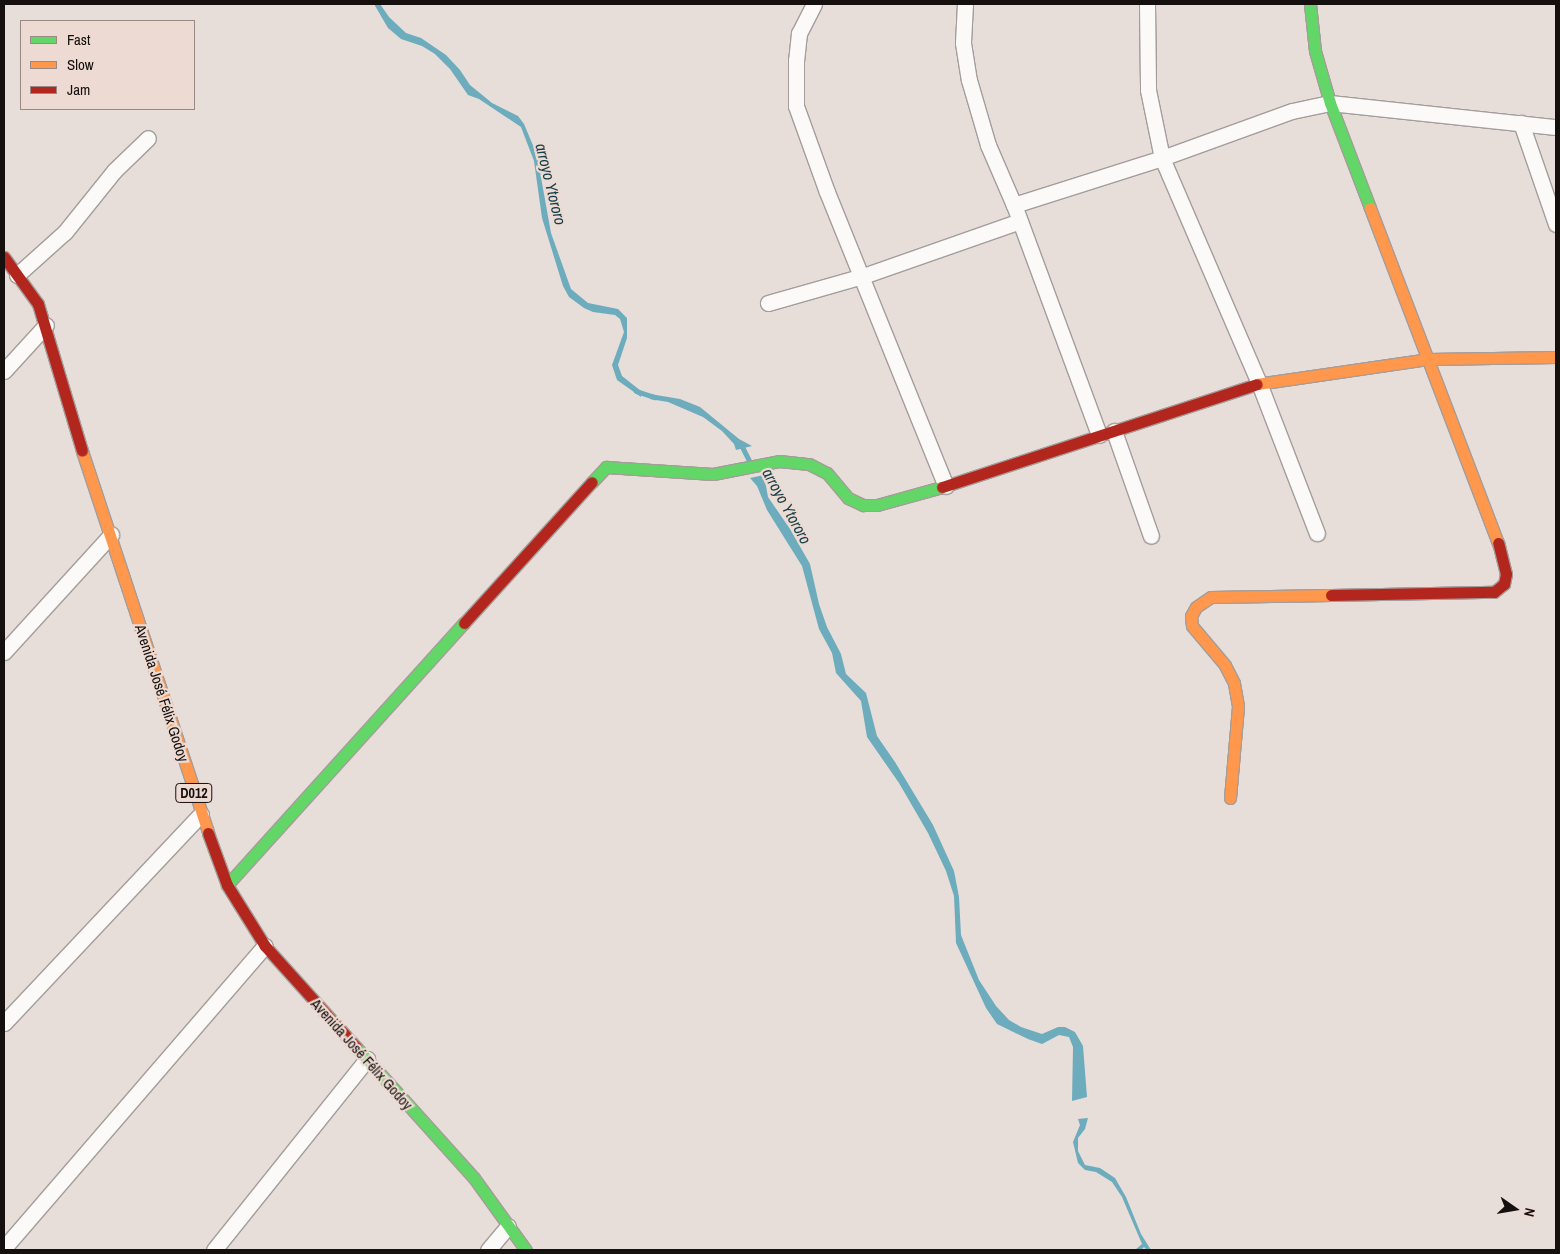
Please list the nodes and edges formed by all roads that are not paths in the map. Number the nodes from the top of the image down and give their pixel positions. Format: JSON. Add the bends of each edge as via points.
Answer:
{"nodes":[{"id":1,"x":798,"y":4,"type":"edge"},
{"id":2,"x":814,"y":4,"type":"edge"},
{"id":3,"x":961,"y":4,"type":"edge"},
{"id":4,"x":1147,"y":4,"type":"edge"},
{"id":5,"x":1310,"y":4,"type":"edge"},
{"id":6,"x":799,"y":33,"type":"junction"},
{"id":7,"x":1330,"y":104,"type":"junction"},
{"id":8,"x":1520,"y":122,"type":"junction"},
{"id":9,"x":1556,"y":127,"type":"edge"},
{"id":10,"x":148,"y":138,"type":"dead end"},
{"id":11,"x":1162,"y":158,"type":"junction"},
{"id":12,"x":1014,"y":205,"type":"junction"},
{"id":13,"x":1020,"y":221,"type":"junction"},
{"id":14,"x":1556,"y":224,"type":"edge"},
{"id":15,"x":4,"y":257,"type":"edge"},
{"id":16,"x":17,"y":275,"type":"junction"},
{"id":17,"x":863,"y":276,"type":"junction"},
{"id":18,"x":768,"y":303,"type":"dead end"},
{"id":19,"x":46,"y":325,"type":"junction"},
{"id":20,"x":1556,"y":357,"type":"edge"},
{"id":21,"x":1428,"y":358,"type":"junction"},
{"id":22,"x":4,"y":371,"type":"edge"},
{"id":23,"x":1259,"y":383,"type":"junction"},
{"id":24,"x":1106,"y":433,"type":"junction"},
{"id":25,"x":946,"y":486,"type":"junction"},
{"id":26,"x":1317,"y":533,"type":"dead end"},
{"id":27,"x":111,"y":535,"type":"junction"},
{"id":28,"x":1151,"y":536,"type":"dead end"},
{"id":29,"x":4,"y":652,"type":"edge"},
{"id":30,"x":1230,"y":798,"type":"dead end"},
{"id":31,"x":201,"y":814,"type":"junction"},
{"id":32,"x":227,"y":886,"type":"junction"},
{"id":33,"x":265,"y":946,"type":"junction"},
{"id":34,"x":4,"y":1023,"type":"edge"},
{"id":35,"x":367,"y":1059,"type":"junction"},
{"id":36,"x":508,"y":1226,"type":"junction"},
{"id":37,"x":4,"y":1248,"type":"edge"},
{"id":38,"x":214,"y":1250,"type":"edge"},
{"id":39,"x":488,"y":1250,"type":"edge"},
{"id":40,"x":526,"y":1250,"type":"edge"}],
"edges":[{"from":1,"to":6,"type":"street"},
{"from":2,"to":6,"type":"street"},
{"from":3,"to":12,"type":"street","via":[[968,80],[988,144]]},
{"from":4,"to":11,"type":"street","via":[[1148,90]]},
{"from":5,"to":7,"type":"street","via":[[1315,51]]},
{"from":6,"to":17,"type":"street","via":[[796,106],[827,192]]},
{"from":7,"to":8,"type":"street"},
{"from":7,"to":11,"type":"street","via":[[1292,111]]},
{"from":7,"to":21,"type":"street"},
{"from":8,"to":9,"type":"street"},
{"from":8,"to":14,"type":"street"},
{"from":10,"to":16,"type":"street","via":[[114,170],[65,232]]},
{"from":11,"to":12,"type":"street"},
{"from":11,"to":23,"type":"street"},
{"from":12,"to":13,"type":"street"},
{"from":13,"to":17,"type":"street"},
{"from":13,"to":24,"type":"street"},
{"from":15,"to":16,"type":"street","name":"Avenida José Félix Godoy","number":"D012"},
{"from":16,"to":19,"type":"street","name":"Avenida José Félix Godoy","number":"D012","via":[[38,304]]},
{"from":17,"to":18,"type":"street"},
{"from":17,"to":25,"type":"street"},
{"from":19,"to":22,"type":"street"},
{"from":19,"to":27,"type":"street","name":"Avenida José Félix Godoy","number":"D012","via":[[78,437]]},
{"from":20,"to":21,"type":"street"},
{"from":21,"to":23,"type":"street"},
{"from":21,"to":30,"type":"street","via":[[1500,549],[1506,574],[1504,584],[1494,592],[1210,597],[1196,607],[1191,616],[1192,626],[1225,665],[1234,683],[1238,706]]},
{"from":23,"to":24,"type":"street"},
{"from":23,"to":26,"type":"street"},
{"from":24,"to":25,"type":"street"},
{"from":24,"to":28,"type":"street"},
{"from":25,"to":32,"type":"street","via":[[877,505],[862,505],[848,498],[827,473],[809,464],[773,462],[713,474],[606,467]]},
{"from":27,"to":29,"type":"street"},
{"from":27,"to":31,"type":"street","name":"Avenida José Félix Godoy","number":"D012"},
{"from":31,"to":32,"type":"street","name":"Avenida José Félix Godoy","number":"D012"},
{"from":31,"to":34,"type":"street"},
{"from":32,"to":33,"type":"street","name":"Avenida José Félix Godoy","number":"D012"},
{"from":33,"to":35,"type":"street","name":"Avenida José Félix Godoy","number":"D012"},
{"from":33,"to":37,"type":"street"},
{"from":35,"to":36,"type":"street","name":"Avenida José Félix Godoy","number":"D012","via":[[474,1178]]},
{"from":35,"to":38,"type":"street"},
{"from":36,"to":39,"type":"street"},
{"from":36,"to":40,"type":"street","name":"Avenida José Félix Godoy","number":"D012"}]}
